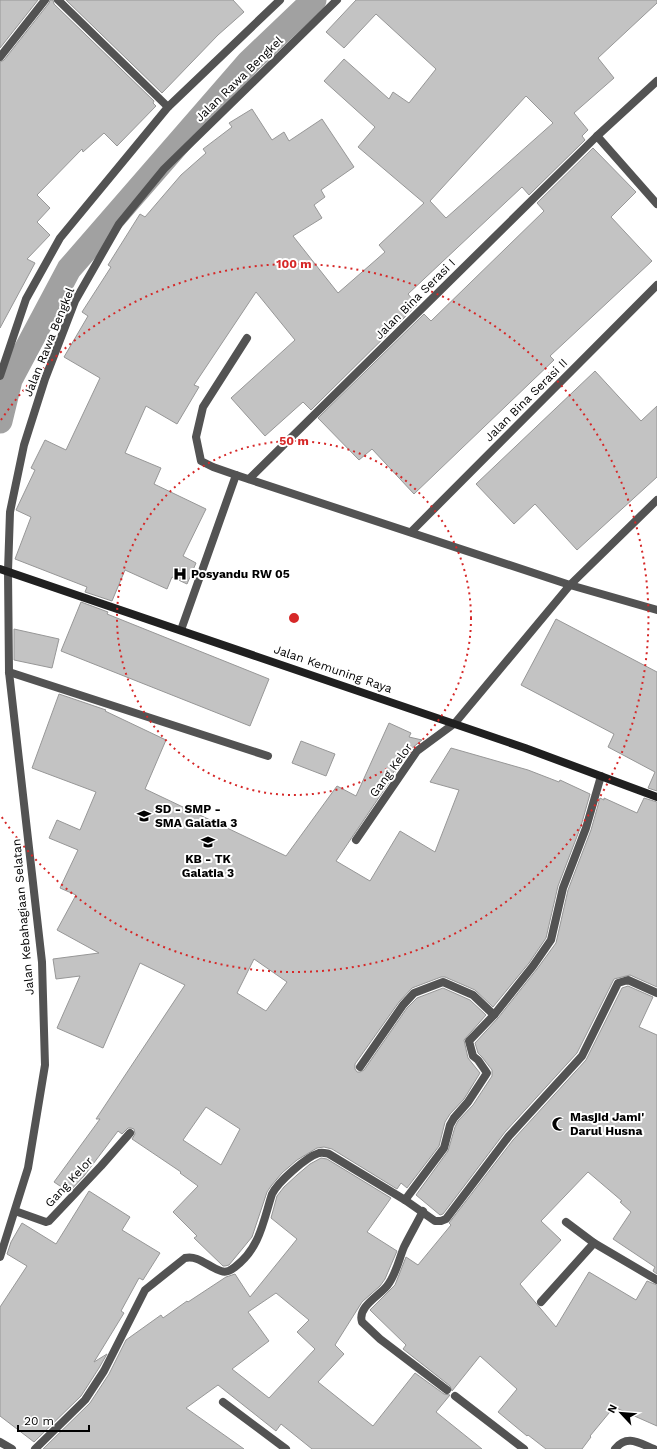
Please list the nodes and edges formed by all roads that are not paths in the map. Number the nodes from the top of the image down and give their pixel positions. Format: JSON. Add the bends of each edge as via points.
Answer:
{"nodes":[{"id":1,"x":45,"y":0,"type":"edge"},
{"id":2,"x":58,"y":0,"type":"edge"},
{"id":3,"x":280,"y":0,"type":"edge"},
{"id":4,"x":336,"y":0,"type":"edge"},
{"id":5,"x":0,"y":58,"type":"edge"},
{"id":6,"x":657,"y":81,"type":"edge"},
{"id":7,"x":168,"y":107,"type":"junction"},
{"id":8,"x":597,"y":136,"type":"junction"},
{"id":9,"x":657,"y":204,"type":"edge"},
{"id":10,"x":657,"y":286,"type":"edge"},
{"id":11,"x":247,"y":338,"type":"dead end"},
{"id":12,"x":0,"y":376,"type":"edge"},
{"id":13,"x":236,"y":475,"type":"junction"},
{"id":14,"x":249,"y":479,"type":"junction"},
{"id":15,"x":657,"y":500,"type":"edge"},
{"id":16,"x":411,"y":532,"type":"junction"},
{"id":17,"x":0,"y":569,"type":"edge"},
{"id":18,"x":8,"y":571,"type":"junction"},
{"id":19,"x":570,"y":585,"type":"junction"},
{"id":20,"x":657,"y":610,"type":"edge"},
{"id":21,"x":181,"y":630,"type":"junction"},
{"id":22,"x":9,"y":672,"type":"junction"},
{"id":23,"x":454,"y":723,"type":"junction"},
{"id":24,"x":268,"y":756,"type":"dead end"},
{"id":25,"x":601,"y":776,"type":"junction"},
{"id":26,"x":657,"y":797,"type":"edge"},
{"id":27,"x":356,"y":840,"type":"dead end"},
{"id":28,"x":657,"y":993,"type":"edge"},
{"id":29,"x":494,"y":1015,"type":"junction"},
{"id":30,"x":360,"y":1067,"type":"dead end"},
{"id":31,"x":130,"y":1133,"type":"dead end"},
{"id":32,"x":405,"y":1200,"type":"junction"},
{"id":33,"x":15,"y":1211,"type":"junction"},
{"id":34,"x":423,"y":1211,"type":"junction"},
{"id":35,"x":566,"y":1222,"type":"dead end"},
{"id":36,"x":594,"y":1242,"type":"junction"},
{"id":37,"x":0,"y":1257,"type":"edge"},
{"id":38,"x":657,"y":1280,"type":"edge"},
{"id":39,"x":541,"y":1302,"type":"dead end"},
{"id":40,"x":447,"y":1390,"type":"dead end"},
{"id":41,"x":455,"y":1396,"type":"dead end"},
{"id":42,"x":223,"y":1402,"type":"dead end"},
{"id":43,"x":0,"y":1442,"type":"edge"},
{"id":44,"x":12,"y":1449,"type":"edge"},
{"id":45,"x":35,"y":1449,"type":"edge"},
{"id":46,"x":286,"y":1449,"type":"edge"},
{"id":47,"x":524,"y":1449,"type":"edge"},
{"id":48,"x":616,"y":1449,"type":"edge"},
{"id":49,"x":654,"y":1449,"type":"edge"}],
"edges":[{"from":1,"to":5,"type":"street"},
{"from":2,"to":7,"type":"street"},
{"from":3,"to":7,"type":"street"},
{"from":4,"to":18,"type":"street","name":"Jalan Rawa Bengkel","via":[[164,168],[116,230],[75,301],[45,379],[24,445],[10,512]]},
{"from":6,"to":8,"type":"street","name":"Jalan Bina Serasi I"},
{"from":7,"to":12,"type":"street","via":[[60,238],[26,299]]},
{"from":8,"to":9,"type":"street"},
{"from":8,"to":14,"type":"street","name":"Jalan Bina Serasi I"},
{"from":10,"to":16,"type":"street","name":"Jalan Bina Serasi II"},
{"from":11,"to":13,"type":"street","via":[[203,407],[196,436],[201,461]]},
{"from":13,"to":14,"type":"street"},
{"from":13,"to":21,"type":"street"},
{"from":14,"to":16,"type":"street"},
{"from":15,"to":19,"type":"street","name":"Gang Kelor"},
{"from":16,"to":19,"type":"street"},
{"from":17,"to":18,"type":"street","name":"Jalan Kemuning Raya"},
{"from":18,"to":21,"type":"street","name":"Jalan Kemuning Raya"},
{"from":18,"to":22,"type":"street","name":"Jalan Kebahagiaan Selatan"},
{"from":19,"to":20,"type":"street"},
{"from":19,"to":23,"type":"street","name":"Gang Kelor"},
{"from":21,"to":23,"type":"street","name":"Jalan Kemuning Raya"},
{"from":22,"to":24,"type":"street"},
{"from":22,"to":33,"type":"street","name":"Jalan Kebahagiaan Selatan","via":[[42,962],[45,1065],[28,1168]]},
{"from":23,"to":25,"type":"street","name":"Jalan Kemuning Raya"},
{"from":23,"to":27,"type":"street","name":"Gang Kelor","via":[[417,751]]},
{"from":25,"to":26,"type":"street","name":"Jalan Kemuning Raya"},
{"from":25,"to":29,"type":"street","via":[[586,828],[562,888],[551,940]]},
{"from":28,"to":34,"type":"street","via":[[628,980],[618,983],[582,1056],[509,1136],[446,1219],[435,1220]]},
{"from":29,"to":30,"type":"street","via":[[473,995],[443,982],[421,990],[414,993],[403,1005]]},
{"from":29,"to":32,"type":"street","via":[[469,1041],[474,1056],[487,1073],[454,1118],[444,1148]]},
{"from":31,"to":33,"type":"street","name":"Gang Kelor","via":[[49,1221]]},
{"from":32,"to":34,"type":"street"},
{"from":32,"to":45,"type":"street","via":[[329,1154],[318,1154],[296,1168],[275,1188],[259,1236],[246,1258],[230,1271],[222,1271],[192,1256],[185,1258],[145,1290],[104,1371],[86,1400]]},
{"from":33,"to":37,"type":"street","name":"Jalan Kebahagiaan Selatan"},
{"from":34,"to":40,"type":"street","via":[[404,1247],[391,1280],[363,1310],[361,1319],[380,1339]]},
{"from":35,"to":36,"type":"street"},
{"from":36,"to":38,"type":"street"},
{"from":36,"to":39,"type":"street"},
{"from":41,"to":47,"type":"street"},
{"from":42,"to":46,"type":"street"},
{"from":43,"to":44,"type":"street"},
{"from":48,"to":49,"type":"street","via":[[621,1442],[628,1440]]}]}
